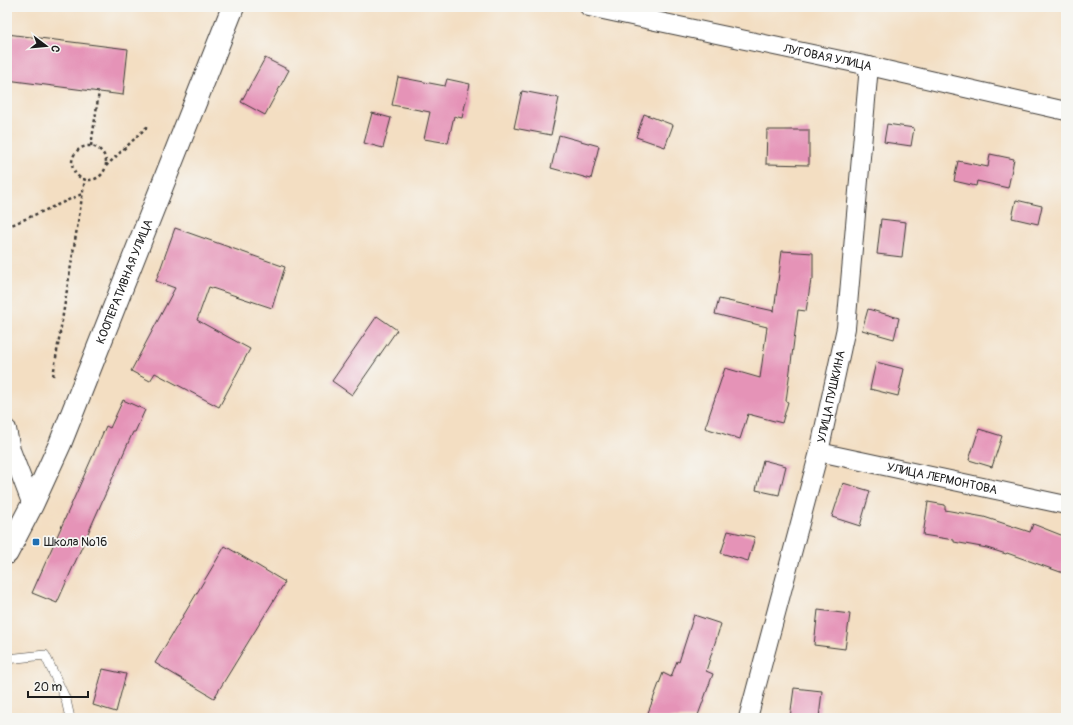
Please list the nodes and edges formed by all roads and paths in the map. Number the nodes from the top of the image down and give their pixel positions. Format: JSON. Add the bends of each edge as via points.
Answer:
{"nodes":[{"id":1,"x":233,"y":7,"type":"edge"},
{"id":2,"x":589,"y":7,"type":"edge"},
{"id":3,"x":869,"y":66,"type":"junction"},
{"id":4,"x":99,"y":92,"type":"dead end"},
{"id":5,"x":1066,"y":111,"type":"edge"},
{"id":6,"x":148,"y":126,"type":"dead end"},
{"id":7,"x":91,"y":146,"type":"junction"},
{"id":8,"x":106,"y":167,"type":"junction"},
{"id":9,"x":85,"y":179,"type":"junction"},
{"id":10,"x":82,"y":193,"type":"junction"},
{"id":11,"x":7,"y":227,"type":"edge"},
{"id":12,"x":53,"y":376,"type":"dead end"},
{"id":13,"x":7,"y":429,"type":"edge"},
{"id":14,"x":819,"y":452,"type":"junction"},
{"id":15,"x":32,"y":505,"type":"junction"},
{"id":16,"x":1066,"y":505,"type":"edge"},
{"id":17,"x":7,"y":553,"type":"edge"},
{"id":18,"x":7,"y":659,"type":"edge"},
{"id":19,"x":70,"y":718,"type":"edge"},
{"id":20,"x":748,"y":718,"type":"edge"}],
"edges":[{"from":1,"to":15,"type":"main road","name":"КООПЕРАТИВНАЯ УЛИЦА","via":[[63,437]]},
{"from":2,"to":3,"type":"street","name":"ЛУГОВАЯ УЛИЦА"},
{"from":3,"to":5,"type":"street","name":"ЛУГОВАЯ УЛИЦА"},
{"from":3,"to":14,"type":"street","name":"УЛИЦА ПУШКИНА","via":[[846,328]]},
{"from":4,"to":7,"type":"path"},
{"from":6,"to":8,"type":"path"},
{"from":7,"to":8,"type":"path","via":[[104,156]]},
{"from":7,"to":9,"type":"path","via":[[80,149],[72,163],[76,173]]},
{"from":8,"to":9,"type":"path","via":[[96,179]]},
{"from":9,"to":10,"type":"path"},
{"from":10,"to":11,"type":"path"},
{"from":10,"to":12,"type":"path"},
{"from":13,"to":15,"type":"street","via":[[11,450]]},
{"from":14,"to":16,"type":"street","name":"УЛИЦА ЛЕРМОНТОВА"},
{"from":14,"to":20,"type":"street","name":"УЛИЦА ПУШКИНА"},
{"from":15,"to":17,"type":"main road","name":"КООПЕРАТИВНАЯ УЛИЦА"},
{"from":18,"to":19,"type":"lane","via":[[45,655],[66,700]]}]}
